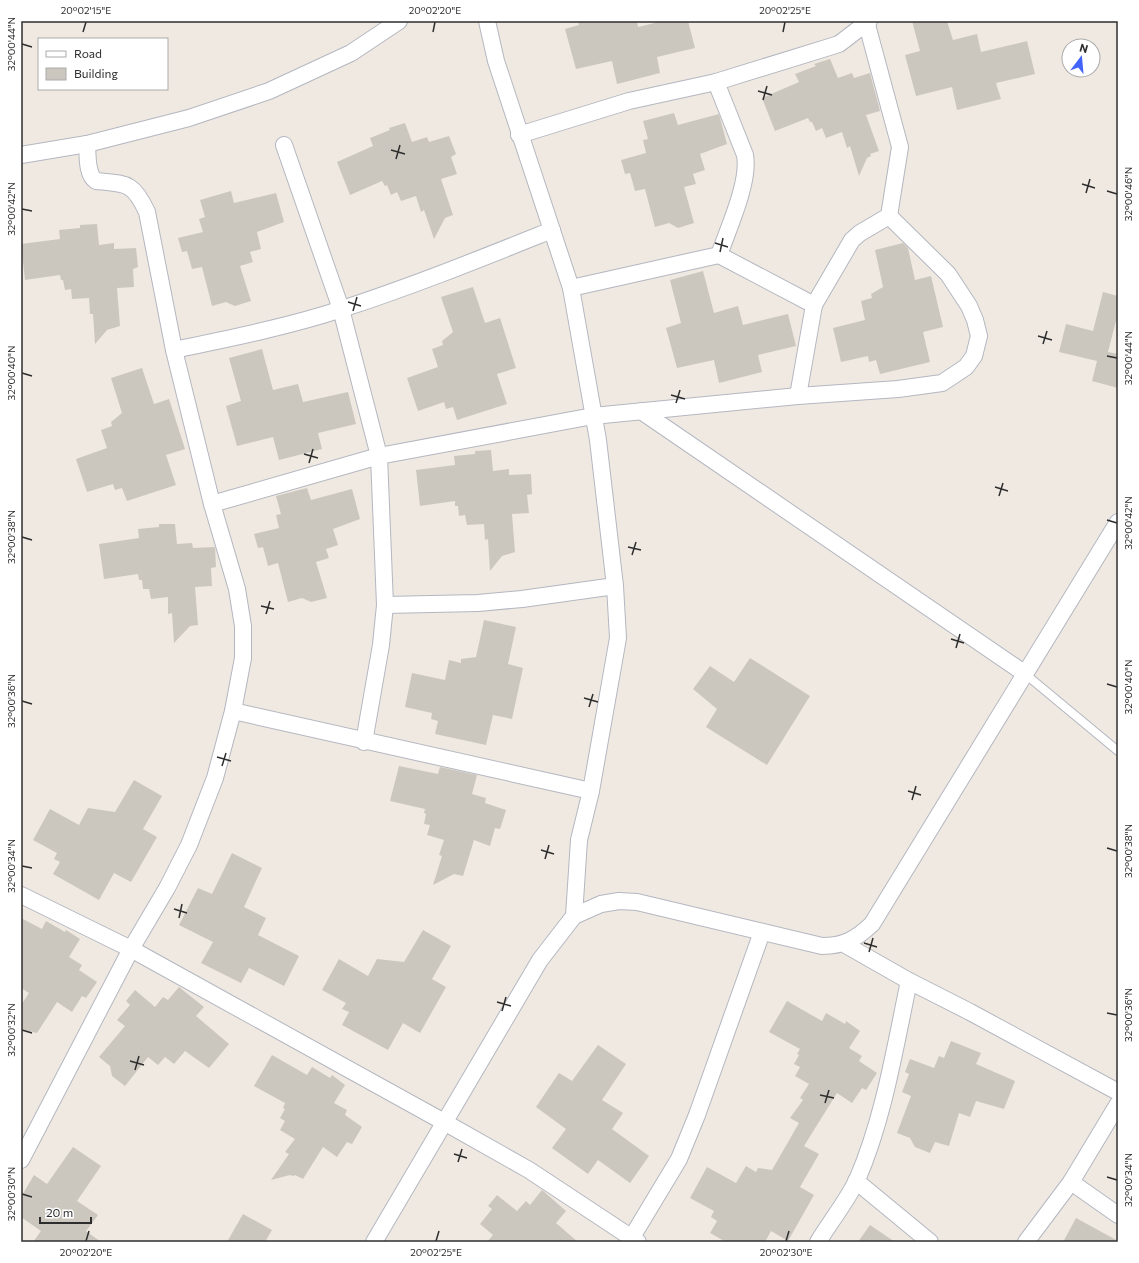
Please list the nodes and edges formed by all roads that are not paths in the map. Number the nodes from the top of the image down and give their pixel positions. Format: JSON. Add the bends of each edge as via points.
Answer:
{"nodes":[{"id":1,"x":399,"y":21,"type":"edge"},
{"id":2,"x":487,"y":21,"type":"edge"},
{"id":3,"x":867,"y":22,"type":"edge"},
{"id":4,"x":716,"y":82,"type":"junction"},
{"id":5,"x":519,"y":135,"type":"junction"},
{"id":6,"x":87,"y":144,"type":"junction"},
{"id":7,"x":284,"y":145,"type":"dead end"},
{"id":8,"x":21,"y":155,"type":"edge"},
{"id":9,"x":889,"y":216,"type":"junction"},
{"id":10,"x":552,"y":230,"type":"junction"},
{"id":11,"x":719,"y":255,"type":"junction"},
{"id":12,"x":570,"y":288,"type":"junction"},
{"id":13,"x":814,"y":305,"type":"junction"},
{"id":14,"x":341,"y":309,"type":"junction"},
{"id":15,"x":174,"y":350,"type":"junction"},
{"id":16,"x":798,"y":396,"type":"junction"},
{"id":17,"x":641,"y":411,"type":"junction"},
{"id":18,"x":594,"y":416,"type":"junction"},
{"id":19,"x":379,"y":456,"type":"junction"},
{"id":20,"x":212,"y":504,"type":"junction"},
{"id":21,"x":1118,"y":522,"type":"edge"},
{"id":22,"x":615,"y":586,"type":"junction"},
{"id":23,"x":385,"y":604,"type":"junction"},
{"id":24,"x":1024,"y":673,"type":"junction"},
{"id":25,"x":233,"y":711,"type":"junction"},
{"id":26,"x":364,"y":742,"type":"junction"},
{"id":27,"x":1118,"y":751,"type":"edge"},
{"id":28,"x":591,"y":792,"type":"junction"},
{"id":29,"x":21,"y":895,"type":"edge"},
{"id":30,"x":574,"y":916,"type":"junction"},
{"id":31,"x":762,"y":932,"type":"junction"},
{"id":32,"x":844,"y":944,"type":"junction"},
{"id":33,"x":131,"y":949,"type":"junction"},
{"id":34,"x":909,"y":982,"type":"junction"},
{"id":35,"x":1118,"y":1092,"type":"edge"},
{"id":36,"x":1118,"y":1104,"type":"edge"},
{"id":37,"x":444,"y":1122,"type":"junction"},
{"id":38,"x":21,"y":1160,"type":"edge"},
{"id":39,"x":856,"y":1181,"type":"junction"},
{"id":40,"x":1071,"y":1182,"type":"junction"},
{"id":41,"x":1118,"y":1215,"type":"edge"},
{"id":42,"x":632,"y":1241,"type":"edge"},
{"id":43,"x":374,"y":1242,"type":"edge"},
{"id":44,"x":818,"y":1242,"type":"edge"},
{"id":45,"x":930,"y":1242,"type":"edge"},
{"id":46,"x":1026,"y":1242,"type":"edge"}],
"edges":[{"from":1,"to":6,"type":"street","via":[[351,53],[269,91],[189,118]]},
{"from":2,"to":5,"type":"street","via":[[496,61]]},
{"from":3,"to":4,"type":"street","via":[[839,44]]},
{"from":3,"to":9,"type":"street","via":[[900,147]]},
{"from":4,"to":5,"type":"street","via":[[630,101]]},
{"from":4,"to":11,"type":"street","via":[[747,164],[744,181]]},
{"from":5,"to":10,"type":"street"},
{"from":6,"to":8,"type":"street"},
{"from":6,"to":15,"type":"street","via":[[89,172],[92,178],[96,181],[128,185],[136,192],[147,212]]},
{"from":7,"to":14,"type":"street"},
{"from":9,"to":13,"type":"street","via":[[852,240]]},
{"from":9,"to":16,"type":"street","via":[[948,274],[969,306],[979,336],[974,356],[966,367],[942,383],[898,389]]},
{"from":10,"to":12,"type":"street"},
{"from":10,"to":14,"type":"street","via":[[431,279]]},
{"from":11,"to":12,"type":"street"},
{"from":11,"to":13,"type":"street"},
{"from":12,"to":18,"type":"street"},
{"from":13,"to":16,"type":"street"},
{"from":14,"to":15,"type":"street","via":[[261,332]]},
{"from":14,"to":19,"type":"street"},
{"from":15,"to":20,"type":"street"},
{"from":16,"to":17,"type":"street"},
{"from":17,"to":18,"type":"street"},
{"from":17,"to":24,"type":"street"},
{"from":18,"to":19,"type":"street"},
{"from":18,"to":22,"type":"street"},
{"from":19,"to":20,"type":"street"},
{"from":19,"to":23,"type":"street"},
{"from":20,"to":25,"type":"street","via":[[237,589],[243,626],[243,658]]},
{"from":21,"to":24,"type":"street"},
{"from":22,"to":23,"type":"street","via":[[478,603]]},
{"from":22,"to":28,"type":"street","via":[[618,638]]},
{"from":23,"to":26,"type":"street"},
{"from":24,"to":27,"type":"lane"},
{"from":24,"to":32,"type":"street","via":[[872,924],[856,938]]},
{"from":25,"to":26,"type":"street"},
{"from":25,"to":33,"type":"street","via":[[215,778],[189,845]]},
{"from":26,"to":28,"type":"street"},
{"from":28,"to":30,"type":"street","via":[[579,840]]},
{"from":29,"to":33,"type":"street"},
{"from":30,"to":31,"type":"street","via":[[601,904],[637,902]]},
{"from":30,"to":37,"type":"street","via":[[540,960]]},
{"from":31,"to":32,"type":"street","via":[[822,946]]},
{"from":31,"to":42,"type":"street","via":[[679,1159]]},
{"from":32,"to":34,"type":"street"},
{"from":33,"to":37,"type":"street"},
{"from":33,"to":38,"type":"street"},
{"from":34,"to":35,"type":"street","via":[[977,1015]]},
{"from":34,"to":39,"type":"street","via":[[887,1080],[871,1139]]},
{"from":36,"to":40,"type":"street"},
{"from":37,"to":42,"type":"street","via":[[529,1170]]},
{"from":37,"to":43,"type":"street"},
{"from":39,"to":44,"type":"street"},
{"from":39,"to":45,"type":"street"},
{"from":40,"to":41,"type":"street"},
{"from":40,"to":46,"type":"street"}]}
